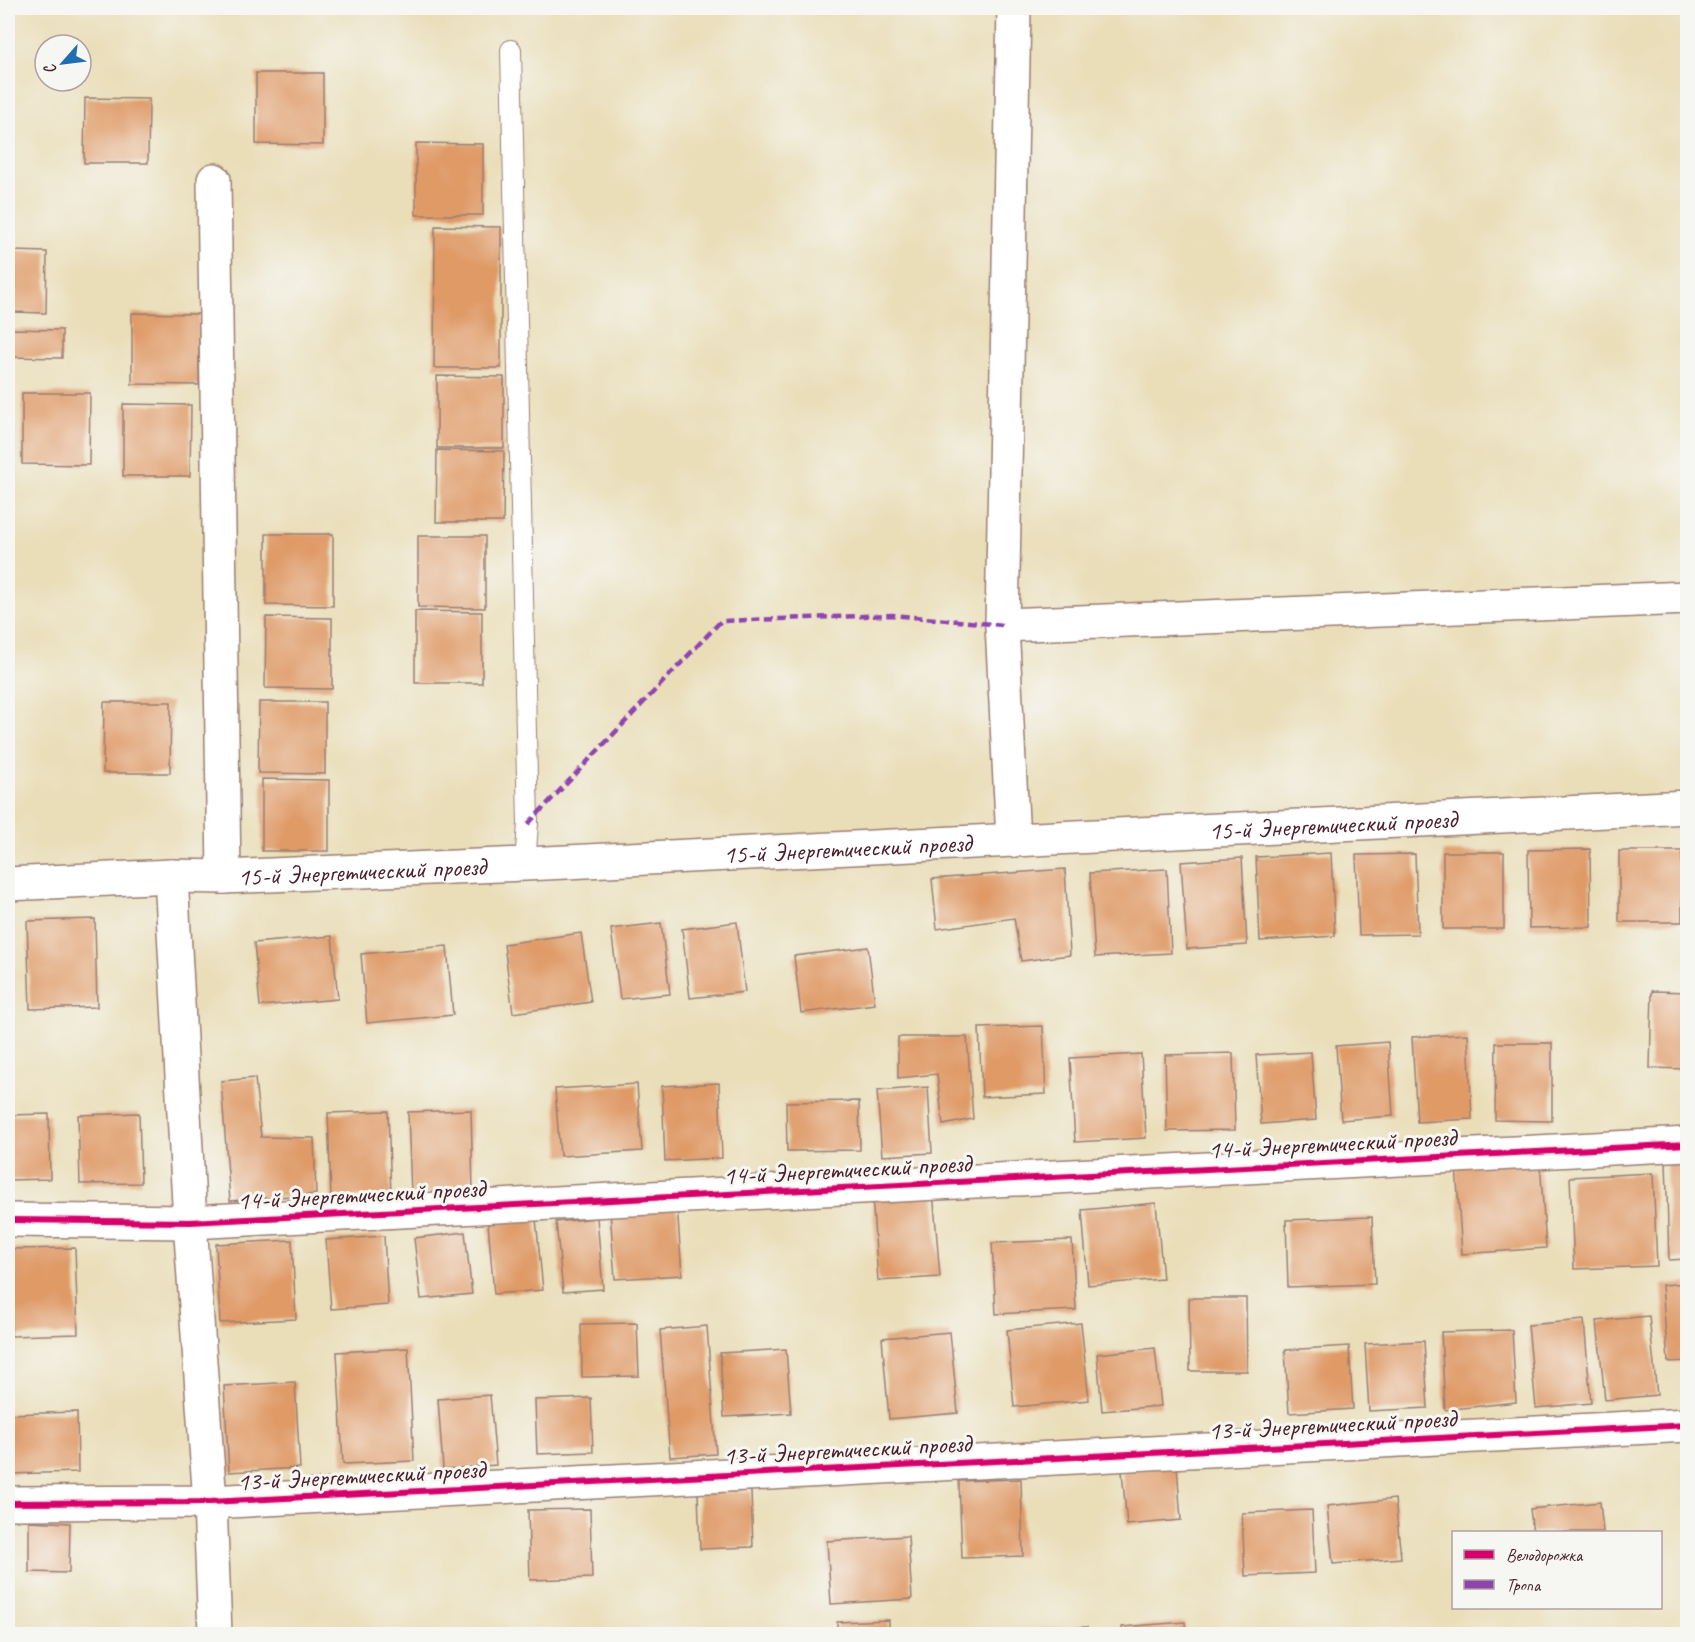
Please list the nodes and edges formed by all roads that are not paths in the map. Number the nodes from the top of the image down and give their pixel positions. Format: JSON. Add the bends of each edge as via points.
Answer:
{"nodes":[{"id":1,"x":1014,"y":8,"type":"edge"},
{"id":2,"x":511,"y":50,"type":"dead end"},
{"id":3,"x":214,"y":180,"type":"dead end"},
{"id":4,"x":1688,"y":598,"type":"edge"},
{"id":5,"x":1002,"y":625,"type":"junction"},
{"id":6,"x":1688,"y":807,"type":"edge"},
{"id":7,"x":1013,"y":840,"type":"junction"},
{"id":8,"x":525,"y":864,"type":"junction"},
{"id":9,"x":171,"y":876,"type":"junction"},
{"id":10,"x":224,"y":877,"type":"junction"},
{"id":11,"x":8,"y":884,"type":"edge"},
{"id":12,"x":1688,"y":1144,"type":"edge"},
{"id":13,"x":8,"y":1220,"type":"edge"},
{"id":14,"x":190,"y":1222,"type":"junction"},
{"id":15,"x":1688,"y":1425,"type":"edge"},
{"id":16,"x":210,"y":1502,"type":"junction"},
{"id":17,"x":8,"y":1503,"type":"edge"},
{"id":18,"x":215,"y":1635,"type":"edge"}],
"edges":[{"from":1,"to":5,"type":"street"},
{"from":2,"to":8,"type":"lane","via":[[528,812]]},
{"from":3,"to":10,"type":"street"},
{"from":4,"to":5,"type":"street"},
{"from":5,"to":7,"type":"street"},
{"from":6,"to":7,"type":"street","name":"15-й Энергетический проезд"},
{"from":7,"to":8,"type":"street","name":"15-й Энергетический проезд"},
{"from":8,"to":10,"type":"street","name":"15-й Энергетический проезд"},
{"from":9,"to":10,"type":"street","name":"15-й Энергетический проезд"},
{"from":9,"to":11,"type":"street","name":"15-й Энергетический проезд"},
{"from":9,"to":14,"type":"street"},
{"from":12,"to":14,"type":"street","name":"14-й Энергетический проезд"},
{"from":13,"to":14,"type":"street","name":"14-й Энергетический проезд"},
{"from":14,"to":16,"type":"street"},
{"from":15,"to":16,"type":"street","name":"13-й Энергетический проезд"},
{"from":16,"to":17,"type":"street","name":"13-й Энергетический проезд"},
{"from":16,"to":18,"type":"street"}]}
